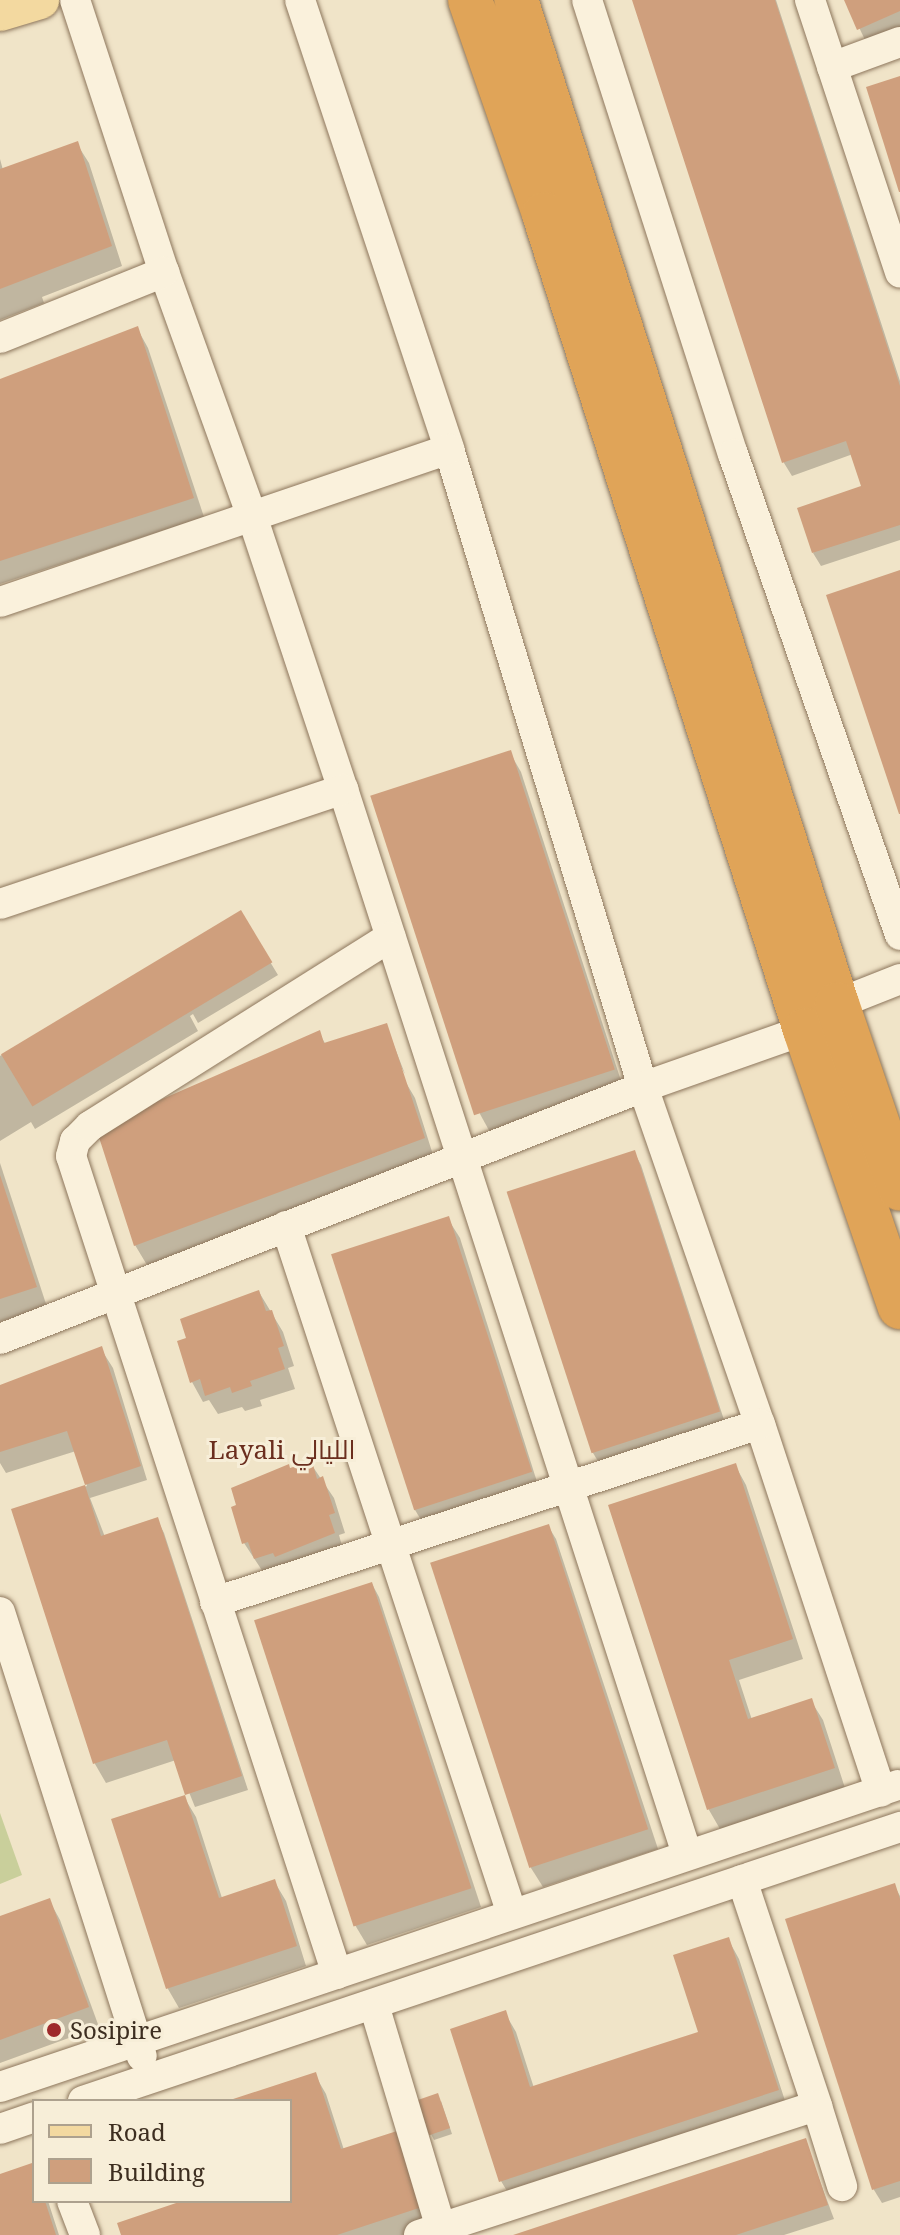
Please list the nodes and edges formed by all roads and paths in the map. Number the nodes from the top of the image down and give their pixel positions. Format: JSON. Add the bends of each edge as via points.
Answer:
{"nodes":[{"id":1,"x":40,"y":0,"type":"edge"},
{"id":2,"x":75,"y":0,"type":"edge"},
{"id":3,"x":300,"y":0,"type":"edge"},
{"id":4,"x":470,"y":0,"type":"edge"},
{"id":5,"x":516,"y":0,"type":"edge"},
{"id":6,"x":587,"y":0,"type":"edge"},
{"id":7,"x":810,"y":0,"type":"edge"},
{"id":8,"x":0,"y":12,"type":"edge"},
{"id":9,"x":900,"y":42,"type":"edge"},
{"id":10,"x":832,"y":67,"type":"junction"},
{"id":11,"x":164,"y":272,"type":"junction"},
{"id":12,"x":900,"y":272,"type":"edge"},
{"id":13,"x":0,"y":338,"type":"edge"},
{"id":14,"x":449,"y":449,"type":"junction"},
{"id":15,"x":253,"y":519,"type":"junction"},
{"id":16,"x":0,"y":602,"type":"edge"},
{"id":17,"x":343,"y":789,"type":"junction"},
{"id":18,"x":0,"y":904,"type":"edge"},
{"id":19,"x":900,"y":935,"type":"edge"},
{"id":20,"x":390,"y":937,"type":"junction"},
{"id":21,"x":900,"y":979,"type":"edge"},
{"id":22,"x":821,"y":1017,"type":"junction"},
{"id":23,"x":643,"y":1087,"type":"junction"},
{"id":24,"x":461,"y":1159,"type":"junction"},
{"id":25,"x":900,"y":1189,"type":"edge"},
{"id":26,"x":286,"y":1226,"type":"junction"},
{"id":27,"x":115,"y":1292,"type":"junction"},
{"id":28,"x":900,"y":1307,"type":"edge"},
{"id":29,"x":0,"y":1339,"type":"edge"},
{"id":30,"x":760,"y":1424,"type":"junction"},
{"id":31,"x":565,"y":1486,"type":"junction"},
{"id":32,"x":390,"y":1543,"type":"junction"},
{"id":33,"x":215,"y":1602,"type":"junction"},
{"id":34,"x":0,"y":1612,"type":"edge"},
{"id":35,"x":890,"y":1788,"type":"edge"},
{"id":36,"x":900,"y":1827,"type":"edge"},
{"id":37,"x":687,"y":1854,"type":"junction"},
{"id":38,"x":742,"y":1880,"type":"junction"},
{"id":39,"x":512,"y":1914,"type":"junction"},
{"id":40,"x":337,"y":1974,"type":"junction"},
{"id":41,"x":374,"y":2005,"type":"junction"},
{"id":42,"x":136,"y":2040,"type":"junction"},
{"id":43,"x":151,"y":2079,"type":"junction"},
{"id":44,"x":0,"y":2087,"type":"edge"},
{"id":45,"x":89,"y":2099,"type":"edge"},
{"id":46,"x":817,"y":2106,"type":"junction"},
{"id":47,"x":32,"y":2118,"type":"edge"},
{"id":48,"x":0,"y":2129,"type":"edge"},
{"id":49,"x":842,"y":2186,"type":"dead end"},
{"id":50,"x":73,"y":2203,"type":"edge"},
{"id":51,"x":430,"y":2232,"type":"edge"},
{"id":52,"x":85,"y":2235,"type":"edge"}],
"edges":[{"from":1,"to":8,"type":"main road"},
{"from":2,"to":11,"type":"street"},
{"from":3,"to":14,"type":"street"},
{"from":4,"to":22,"type":"highway"},
{"from":5,"to":22,"type":"highway"},
{"from":6,"to":19,"type":"street","via":[[733,454]]},
{"from":7,"to":10,"type":"street"},
{"from":9,"to":10,"type":"street"},
{"from":10,"to":12,"type":"street"},
{"from":11,"to":13,"type":"street"},
{"from":11,"to":15,"type":"street"},
{"from":14,"to":15,"type":"street"},
{"from":14,"to":23,"type":"street"},
{"from":15,"to":16,"type":"street"},
{"from":15,"to":17,"type":"street"},
{"from":17,"to":18,"type":"street"},
{"from":17,"to":20,"type":"street"},
{"from":20,"to":24,"type":"street"},
{"from":20,"to":27,"type":"street","via":[[90,1126],[75,1141],[72,1166]]},
{"from":21,"to":22,"type":"street"},
{"from":22,"to":23,"type":"street"},
{"from":22,"to":25,"type":"highway"},
{"from":22,"to":28,"type":"highway"},
{"from":23,"to":24,"type":"street"},
{"from":23,"to":30,"type":"street"},
{"from":24,"to":26,"type":"street"},
{"from":24,"to":31,"type":"street"},
{"from":26,"to":27,"type":"street"},
{"from":26,"to":32,"type":"street"},
{"from":27,"to":29,"type":"street"},
{"from":27,"to":33,"type":"street"},
{"from":30,"to":31,"type":"street"},
{"from":30,"to":35,"type":"street"},
{"from":31,"to":32,"type":"street"},
{"from":31,"to":37,"type":"street"},
{"from":32,"to":33,"type":"street"},
{"from":32,"to":39,"type":"street"},
{"from":33,"to":40,"type":"street"},
{"from":34,"to":42,"type":"street"},
{"from":35,"to":37,"type":"street"},
{"from":36,"to":38,"type":"street"},
{"from":37,"to":39,"type":"street"},
{"from":38,"to":41,"type":"street"},
{"from":38,"to":46,"type":"street"},
{"from":39,"to":40,"type":"street"},
{"from":40,"to":42,"type":"street"},
{"from":41,"to":43,"type":"street"},
{"from":41,"to":51,"type":"street"},
{"from":42,"to":43,"type":"street"},
{"from":42,"to":44,"type":"street"},
{"from":43,"to":45,"type":"street"},
{"from":46,"to":49,"type":"street"},
{"from":46,"to":51,"type":"street"},
{"from":47,"to":48,"type":"street"},
{"from":50,"to":52,"type":"street"}]}
